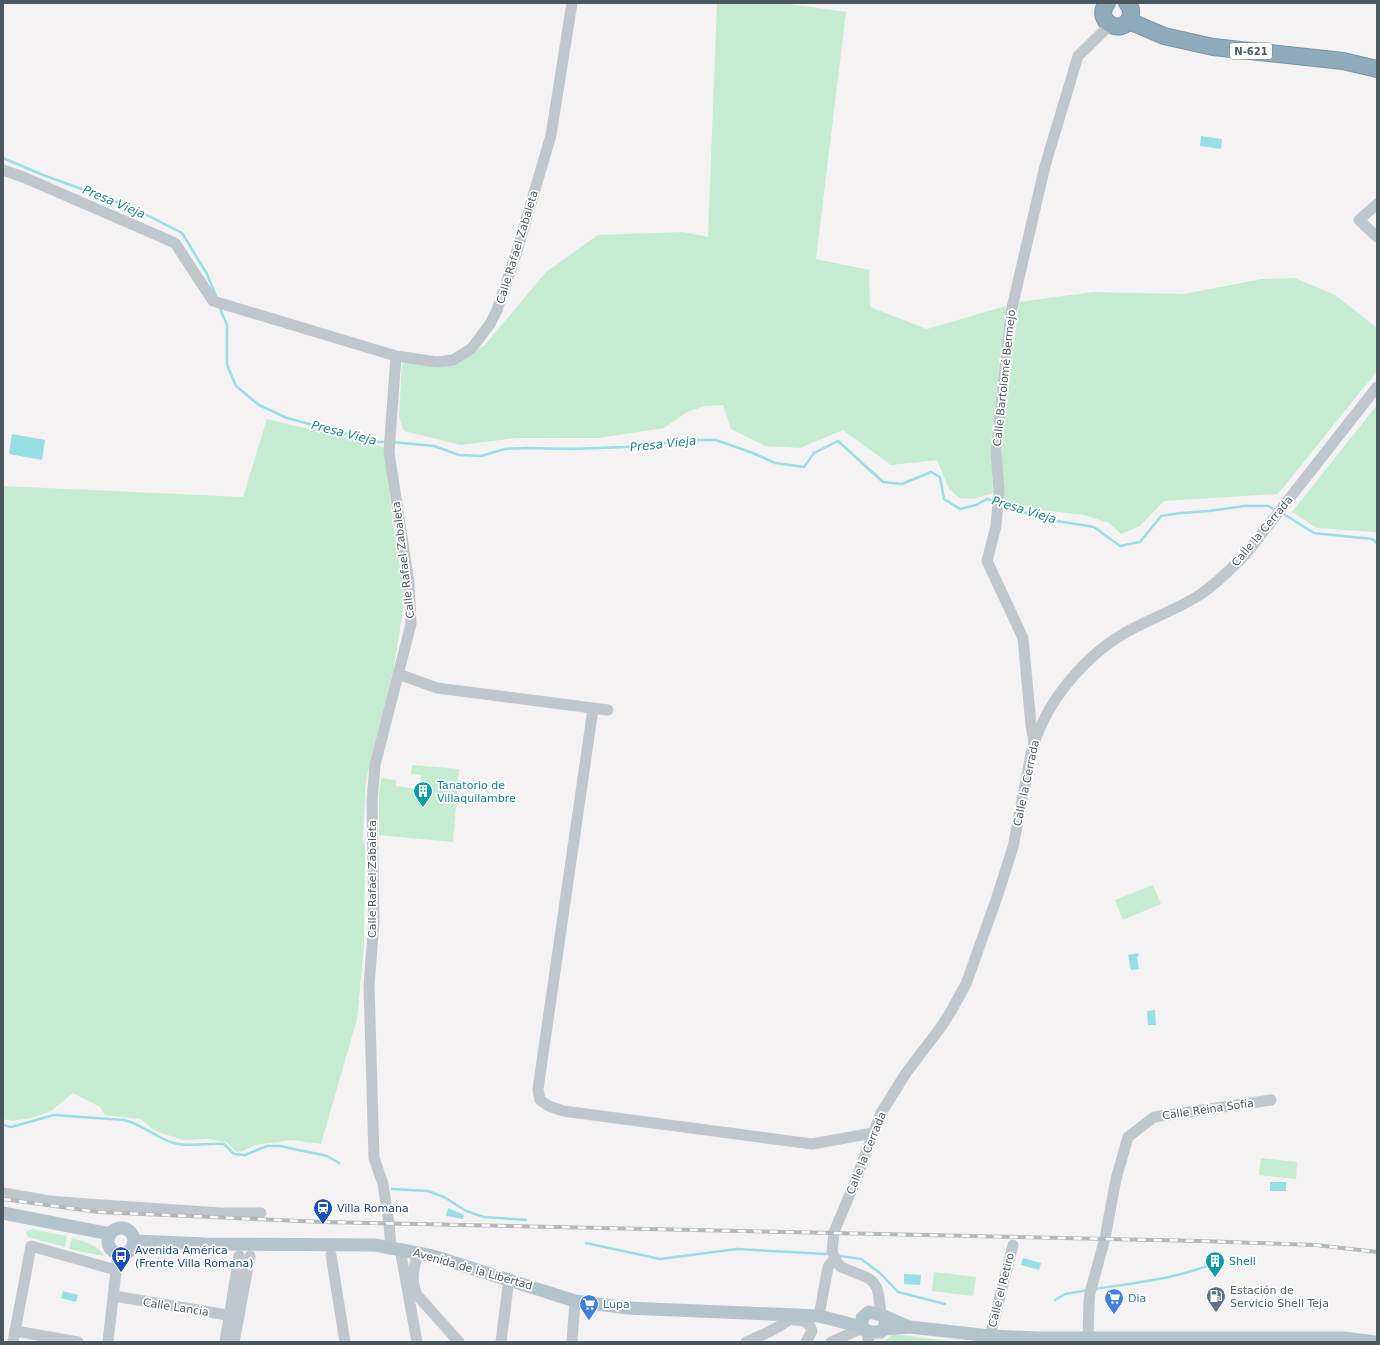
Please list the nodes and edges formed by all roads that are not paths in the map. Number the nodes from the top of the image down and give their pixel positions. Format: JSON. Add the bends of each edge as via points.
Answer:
{"nodes":[{"id":1,"x":572,"y":3,"type":"edge"},
{"id":2,"x":1127,"y":3,"type":"edge"},
{"id":3,"x":1103,"y":4,"type":"edge"},
{"id":4,"x":1129,"y":20,"type":"junction"},
{"id":5,"x":1110,"y":25,"type":"junction"},
{"id":6,"x":1377,"y":69,"type":"edge"},
{"id":7,"x":3,"y":170,"type":"edge"},
{"id":8,"x":1377,"y":204,"type":"edge"},
{"id":9,"x":1377,"y":237,"type":"edge"},
{"id":10,"x":396,"y":356,"type":"junction"},
{"id":11,"x":1377,"y":387,"type":"edge"},
{"id":12,"x":398,"y":674,"type":"junction"},
{"id":13,"x":594,"y":709,"type":"junction"},
{"id":14,"x":608,"y":710,"type":"dead end"},
{"id":15,"x":1034,"y":742,"type":"junction"},
{"id":16,"x":1271,"y":1100,"type":"dead end"},
{"id":17,"x":873,"y":1133,"type":"junction"},
{"id":18,"x":3,"y":1193,"type":"edge"},
{"id":19,"x":3,"y":1213,"type":"edge"},
{"id":20,"x":261,"y":1213,"type":"dead end"},
{"id":21,"x":110,"y":1234,"type":"junction"},
{"id":22,"x":134,"y":1241,"type":"junction"},
{"id":23,"x":1013,"y":1244,"type":"dead end"},
{"id":24,"x":396,"y":1248,"type":"junction"},
{"id":25,"x":418,"y":1252,"type":"junction"},
{"id":26,"x":118,"y":1254,"type":"junction"},
{"id":27,"x":331,"y":1255,"type":"dead end"},
{"id":28,"x":244,"y":1256,"type":"dead end"},
{"id":29,"x":835,"y":1258,"type":"junction"},
{"id":30,"x":116,"y":1270,"type":"junction"},
{"id":31,"x":509,"y":1279,"type":"junction"},
{"id":32,"x":407,"y":1284,"type":"junction"},
{"id":33,"x":417,"y":1295,"type":"junction"},
{"id":34,"x":114,"y":1296,"type":"junction"},
{"id":35,"x":575,"y":1300,"type":"junction"},
{"id":36,"x":429,"y":1308,"type":"junction"},
{"id":37,"x":412,"y":1312,"type":"junction"},
{"id":38,"x":234,"y":1316,"type":"junction"},
{"id":39,"x":823,"y":1316,"type":"junction"},
{"id":40,"x":795,"y":1318,"type":"junction"},
{"id":41,"x":873,"y":1326,"type":"edge"},
{"id":42,"x":14,"y":1336,"type":"edge"},
{"id":43,"x":998,"y":1338,"type":"edge"},
{"id":44,"x":1088,"y":1338,"type":"junction"},
{"id":45,"x":1266,"y":1340,"type":"edge"},
{"id":46,"x":1282,"y":1340,"type":"edge"},
{"id":47,"x":1351,"y":1340,"type":"edge"},
{"id":48,"x":78,"y":1342,"type":"edge"},
{"id":49,"x":108,"y":1342,"type":"edge"},
{"id":50,"x":225,"y":1342,"type":"edge"},
{"id":51,"x":234,"y":1342,"type":"edge"},
{"id":52,"x":345,"y":1342,"type":"edge"},
{"id":53,"x":417,"y":1342,"type":"edge"},
{"id":54,"x":459,"y":1342,"type":"edge"},
{"id":55,"x":501,"y":1342,"type":"edge"},
{"id":56,"x":572,"y":1342,"type":"edge"},
{"id":57,"x":746,"y":1342,"type":"edge"},
{"id":58,"x":806,"y":1342,"type":"edge"},
{"id":59,"x":831,"y":1342,"type":"edge"},
{"id":60,"x":1375,"y":1342,"type":"edge"}],
"edges":[{"from":1,"to":10,"type":"street","name":"Calle Rafael Zabaleta","via":[[551,135],[497,310],[471,349],[453,360],[437,362]]},
{"from":2,"to":4,"type":"highway","via":[[1131,12]]},
{"from":3,"to":5,"type":"highway","via":[[1104,18]]},
{"from":4,"to":5,"type":"highway","via":[[1124,25]]},
{"from":4,"to":6,"type":"highway","number":"N-621","via":[[1164,36],[1213,47],[1343,61]]},
{"from":5,"to":15,"type":"street","name":"Calle Bartolomé Bermejo","via":[[1078,56],[1045,166],[1011,312],[996,451],[998,503],[996,526],[987,561],[1023,638]]},
{"from":7,"to":10,"type":"street","via":[[175,243],[213,301]]},
{"from":8,"to":9,"type":"street","via":[[1359,220]]},
{"from":10,"to":12,"type":"street","name":"Calle Rafael Zabaleta","via":[[389,452],[409,583],[411,624]]},
{"from":11,"to":15,"type":"street","name":"Calle la Cerrada","via":[[1245,556],[1202,593],[1122,635],[1093,656],[1056,698]]},
{"from":12,"to":13,"type":"street","via":[[436,688]]},
{"from":12,"to":24,"type":"street","name":"Calle Rafael Zabaleta","via":[[375,764],[372,801],[374,922],[369,985],[374,1158],[383,1184]]},
{"from":13,"to":14,"type":"street"},
{"from":13,"to":17,"type":"street","via":[[538,1089],[540,1100],[563,1111],[812,1144]]},
{"from":15,"to":17,"type":"street","name":"Calle la Cerrada","via":[[1013,847],[966,984],[947,1018],[906,1073],[881,1113]]},
{"from":16,"to":44,"type":"street","name":"Calle Reina Sofía","via":[[1154,1117],[1128,1137],[1091,1290]]},
{"from":17,"to":29,"type":"street","name":"Calle la Cerrada","via":[[834,1232],[832,1251]]},
{"from":18,"to":20,"type":"street","via":[[49,1201],[221,1213]]},
{"from":19,"to":21,"type":"main road"},
{"from":21,"to":22,"type":"main road","via":[[116,1229],[124,1229],[131,1233]]},
{"from":21,"to":26,"type":"main road","via":[[108,1245]]},
{"from":22,"to":24,"type":"main road","name":"Avenida de la Libertad","via":[[375,1245]]},
{"from":22,"to":26,"type":"main road","via":[[129,1251]]},
{"from":23,"to":43,"type":"street","name":"Calle el Retiro"},
{"from":24,"to":25,"type":"main road","name":"Avenida de la Libertad"},
{"from":24,"to":32,"type":"street","name":"Calle Rafael Zabaleta"},
{"from":25,"to":31,"type":"main road","name":"Avenida de la Libertad"},
{"from":25,"to":33,"type":"street","via":[[412,1276]]},
{"from":26,"to":30,"type":"street"},
{"from":27,"to":52,"type":"street"},
{"from":28,"to":38,"type":"street"},
{"from":29,"to":39,"type":"street","via":[[828,1267]]},
{"from":29,"to":41,"type":"street","via":[[841,1267],[868,1278],[877,1288],[880,1302]]},
{"from":30,"to":34,"type":"street"},
{"from":30,"to":42,"type":"street","via":[[31,1246]]},
{"from":31,"to":35,"type":"main road","name":"Avenida de la Libertad"},
{"from":31,"to":55,"type":"street"},
{"from":32,"to":33,"type":"street"},
{"from":32,"to":37,"type":"street","name":"Calle Rafael Zabaleta"},
{"from":33,"to":36,"type":"street"},
{"from":34,"to":38,"type":"street","name":"Calle Lancia"},
{"from":34,"to":49,"type":"street"},
{"from":35,"to":40,"type":"main road","name":"Avenida de la Libertad","via":[[627,1308],[762,1313]]},
{"from":35,"to":56,"type":"street"},
{"from":36,"to":37,"type":"street"},
{"from":36,"to":54,"type":"street"},
{"from":37,"to":53,"type":"street","name":"Calle Rafael Zabaleta"},
{"from":38,"to":50,"type":"street"},
{"from":38,"to":51,"type":"street"},
{"from":39,"to":40,"type":"main road","name":"Avenida de la Libertad"},
{"from":39,"to":41,"type":"main road","name":"Avenida de la Libertad"},
{"from":40,"to":57,"type":"street"},
{"from":40,"to":58,"type":"street","via":[[811,1325],[812,1330]]},
{"from":41,"to":43,"type":"main road","name":"Avenida de la Libertad"},
{"from":41,"to":59,"type":"street"},
{"from":42,"to":48,"type":"street"},
{"from":43,"to":44,"type":"main road","name":"Avenida de la Libertad"},
{"from":44,"to":45,"type":"main road","name":"Avenida de la Libertad"},
{"from":45,"to":46,"type":"main road","name":"Avenida de la Libertad"},
{"from":46,"to":47,"type":"main road","name":"Avenida de la Libertad"},
{"from":47,"to":60,"type":"main road","name":"Avenida de la Libertad"}]}
